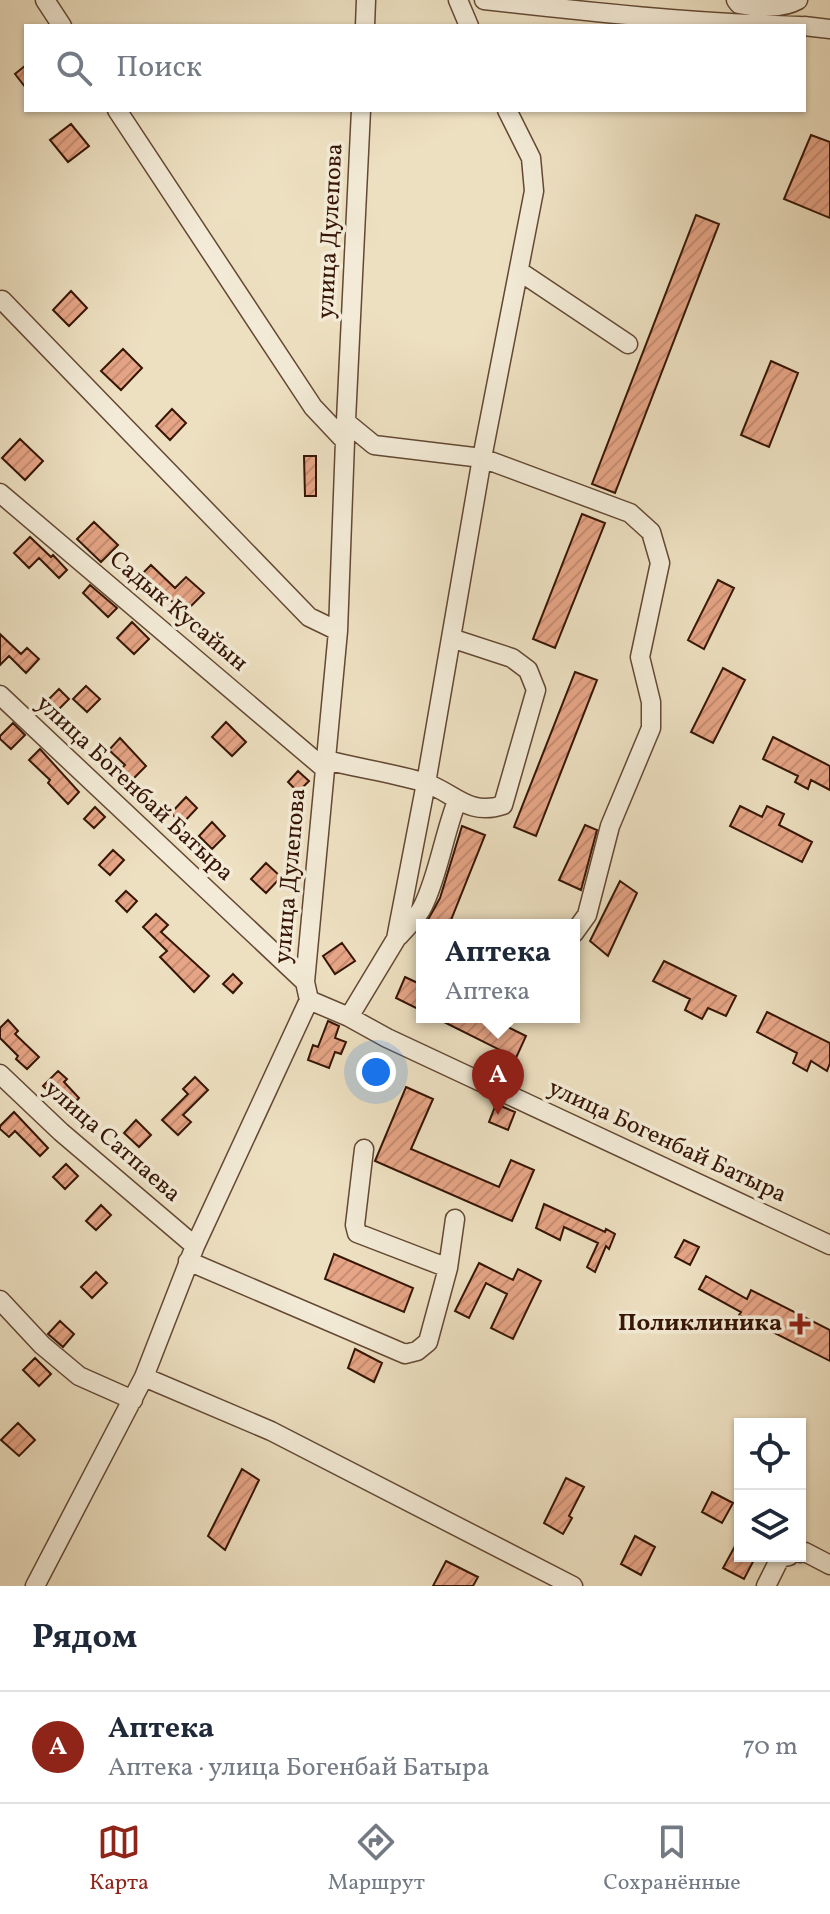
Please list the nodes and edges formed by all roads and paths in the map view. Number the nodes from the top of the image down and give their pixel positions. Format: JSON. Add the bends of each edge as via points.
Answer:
{"nodes":[{"id":1,"x":45,"y":0,"type":"edge"},
{"id":2,"x":366,"y":0,"type":"edge"},
{"id":3,"x":458,"y":0,"type":"edge"},
{"id":4,"x":484,"y":0,"type":"edge"},
{"id":5,"x":736,"y":0,"type":"edge"},
{"id":6,"x":798,"y":0,"type":"edge"},
{"id":7,"x":61,"y":24,"type":"edge"},
{"id":8,"x":365,"y":24,"type":"edge"},
{"id":9,"x":468,"y":24,"type":"edge"},
{"id":10,"x":732,"y":24,"type":"edge"},
{"id":11,"x":806,"y":26,"type":"edge"},
{"id":12,"x":830,"y":29,"type":"edge"},
{"id":13,"x":118,"y":112,"type":"edge"},
{"id":14,"x":361,"y":112,"type":"edge"},
{"id":15,"x":508,"y":112,"type":"edge"},
{"id":16,"x":519,"y":271,"type":"junction"},
{"id":17,"x":2,"y":300,"type":"edge"},
{"id":18,"x":628,"y":344,"type":"dead end"},
{"id":19,"x":346,"y":422,"type":"junction"},
{"id":20,"x":345,"y":441,"type":"junction"},
{"id":21,"x":482,"y":458,"type":"junction"},
{"id":22,"x":0,"y":493,"type":"edge"},
{"id":23,"x":338,"y":631,"type":"junction"},
{"id":24,"x":451,"y":638,"type":"junction"},
{"id":25,"x":0,"y":695,"type":"edge"},
{"id":26,"x":326,"y":765,"type":"junction"},
{"id":27,"x":426,"y":783,"type":"junction"},
{"id":28,"x":457,"y":801,"type":"junction"},
{"id":29,"x":580,"y":925,"type":"edge"},
{"id":30,"x":396,"y":939,"type":"junction"},
{"id":31,"x":307,"y":991,"type":"junction"},
{"id":32,"x":349,"y":1017,"type":"junction"},
{"id":33,"x":0,"y":1074,"type":"edge"},
{"id":34,"x":364,"y":1149,"type":"dead end"},
{"id":35,"x":455,"y":1219,"type":"dead end"},
{"id":36,"x":830,"y":1245,"type":"edge"},
{"id":37,"x":192,"y":1254,"type":"junction"},
{"id":38,"x":448,"y":1268,"type":"junction"},
{"id":39,"x":0,"y":1300,"type":"edge"},
{"id":40,"x":144,"y":1377,"type":"junction"},
{"id":41,"x":133,"y":1400,"type":"junction"},
{"id":42,"x":806,"y":1553,"type":"edge"},
{"id":43,"x":781,"y":1562,"type":"edge"},
{"id":44,"x":830,"y":1565,"type":"edge"},
{"id":45,"x":35,"y":1586,"type":"edge"},
{"id":46,"x":573,"y":1586,"type":"edge"},
{"id":47,"x":766,"y":1586,"type":"edge"}],
"edges":[{"from":1,"to":7,"type":"street"},
{"from":2,"to":8,"type":"street"},
{"from":3,"to":9,"type":"street"},
{"from":4,"to":10,"type":"street"},
{"from":5,"to":6,"type":"street","via":[[753,7]]},
{"from":11,"to":12,"type":"street"},
{"from":13,"to":20,"type":"street","via":[[313,407]]},
{"from":14,"to":19,"type":"street","name":"улица Дулепова"},
{"from":15,"to":16,"type":"street","via":[[531,158],[534,191]]},
{"from":16,"to":18,"type":"street"},
{"from":16,"to":21,"type":"street"},
{"from":17,"to":23,"type":"street","via":[[309,617]]},
{"from":19,"to":20,"type":"street","name":"улица Дулепова"},
{"from":19,"to":21,"type":"street","via":[[374,445]]},
{"from":20,"to":23,"type":"street","name":"улица Дулепова"},
{"from":21,"to":24,"type":"street"},
{"from":21,"to":29,"type":"street","via":[[630,513],[651,532],[660,563],[640,657],[651,728],[610,826]]},
{"from":22,"to":26,"type":"street","name":"Садык Кусайын"},
{"from":23,"to":26,"type":"street","name":"улица Дулепова"},
{"from":24,"to":27,"type":"street"},
{"from":24,"to":28,"type":"street","via":[[512,658],[528,670],[536,690],[503,805],[488,810]]},
{"from":25,"to":31,"type":"street","name":"улица Богенбай Батыра"},
{"from":26,"to":27,"type":"street"},
{"from":26,"to":31,"type":"street","name":"улица Дулепова"},
{"from":27,"to":28,"type":"street"},
{"from":27,"to":30,"type":"street"},
{"from":28,"to":30,"type":"street","via":[[423,908]]},
{"from":30,"to":32,"type":"street"},
{"from":31,"to":32,"type":"street","name":"улица Богенбай Батыра"},
{"from":31,"to":37,"type":"street","name":"улица Дулепова"},
{"from":32,"to":36,"type":"street","name":"улица Богенбай Батыра"},
{"from":33,"to":37,"type":"street","name":"улица Сатпаева"},
{"from":34,"to":38,"type":"street","via":[[357,1233]]},
{"from":35,"to":38,"type":"street"},
{"from":37,"to":38,"type":"street","name":"улица Сатпаева","via":[[405,1354],[428,1342]]},
{"from":37,"to":40,"type":"street","name":"улица Дулепова"},
{"from":39,"to":41,"type":"street","via":[[79,1376]]},
{"from":40,"to":41,"type":"street","name":"улица Дулепова"},
{"from":40,"to":46,"type":"street","via":[[271,1431]]},
{"from":41,"to":45,"type":"street","name":"улица Дулепова"},
{"from":42,"to":44,"type":"street"},
{"from":43,"to":47,"type":"street"}]}
